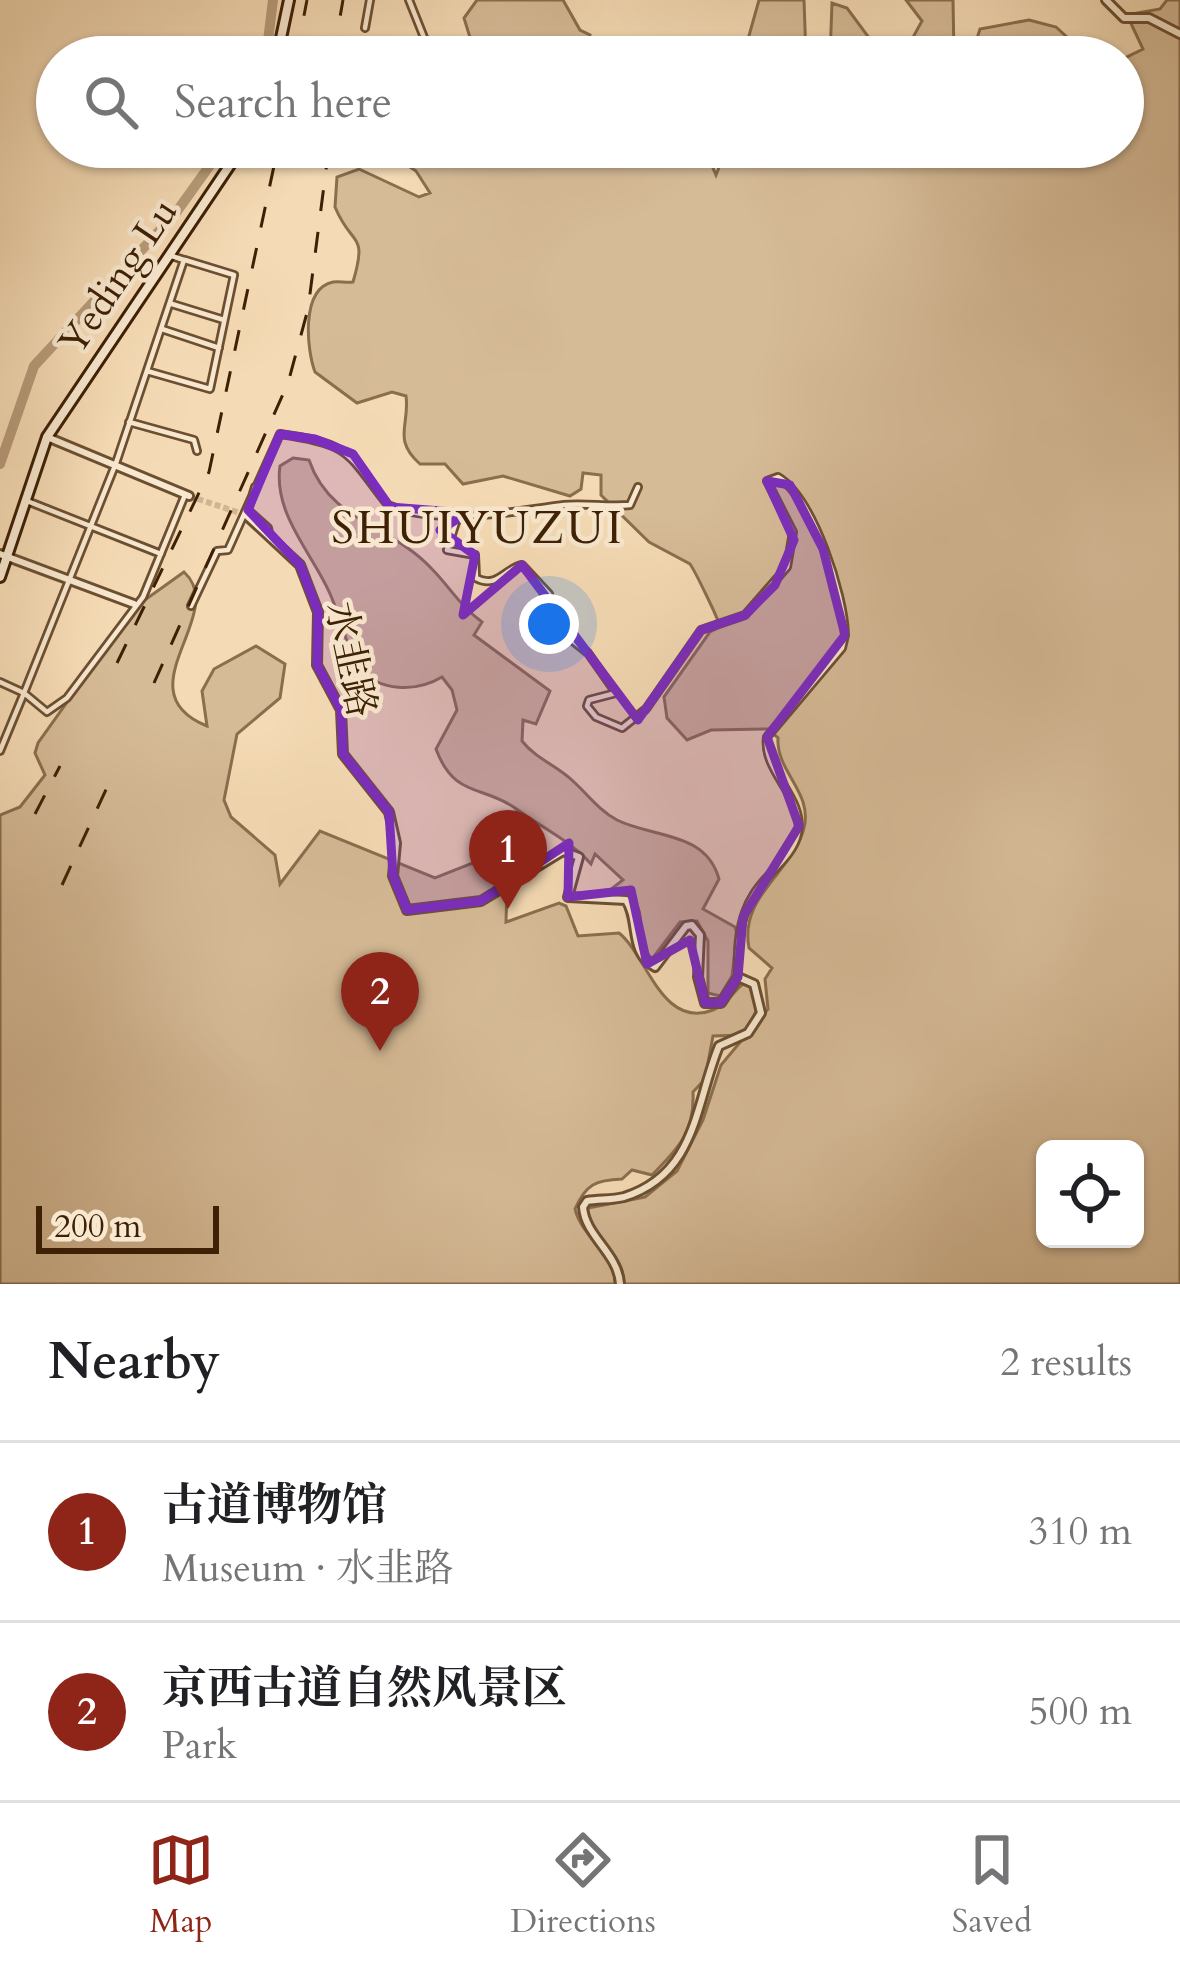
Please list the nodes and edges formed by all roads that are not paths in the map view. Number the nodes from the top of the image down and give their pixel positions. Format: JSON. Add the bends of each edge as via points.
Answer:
{"nodes":[{"id":1,"x":289,"y":0,"type":"edge"},
{"id":2,"x":370,"y":0,"type":"edge"},
{"id":3,"x":409,"y":0,"type":"edge"},
{"id":4,"x":1106,"y":0,"type":"edge"},
{"id":5,"x":365,"y":28,"type":"dead end"},
{"id":6,"x":1180,"y":34,"type":"edge"},
{"id":7,"x":281,"y":36,"type":"edge"},
{"id":8,"x":423,"y":36,"type":"edge"},
{"id":9,"x":227,"y":168,"type":"edge"},
{"id":10,"x":167,"y":254,"type":"junction"},
{"id":11,"x":184,"y":260,"type":"junction"},
{"id":12,"x":171,"y":303,"type":"junction"},
{"id":13,"x":224,"y":320,"type":"junction"},
{"id":14,"x":162,"y":329,"type":"junction"},
{"id":15,"x":219,"y":348,"type":"junction"},
{"id":16,"x":147,"y":371,"type":"junction"},
{"id":17,"x":129,"y":422,"type":"junction"},
{"id":18,"x":47,"y":436,"type":"junction"},
{"id":19,"x":197,"y":452,"type":"dead end"},
{"id":20,"x":116,"y":463,"type":"junction"},
{"id":21,"x":256,"y":482,"type":"junction"},
{"id":22,"x":638,"y":487,"type":"dead end"},
{"id":23,"x":187,"y":495,"type":"joint"},
{"id":24,"x":26,"y":500,"type":"junction"},
{"id":25,"x":467,"y":513,"type":"junction"},
{"id":26,"x":246,"y":515,"type":"tunnel mouth"},
{"id":27,"x":90,"y":524,"type":"junction"},
{"id":28,"x":270,"y":538,"type":"junction"},
{"id":29,"x":161,"y":554,"type":"junction"},
{"id":30,"x":3,"y":555,"type":"edge"},
{"id":31,"x":0,"y":577,"type":"edge"},
{"id":32,"x":70,"y":577,"type":"junction"},
{"id":33,"x":134,"y":604,"type":"junction"},
{"id":34,"x":191,"y":606,"type":"dead end"},
{"id":35,"x":0,"y":682,"type":"edge"},
{"id":36,"x":24,"y":693,"type":"junction"},
{"id":37,"x":0,"y":751,"type":"edge"},
{"id":38,"x":738,"y":977,"type":"junction"},
{"id":39,"x":620,"y":1284,"type":"edge"}],
"edges":[{"from":1,"to":7,"type":"main road"},
{"from":2,"to":5,"type":"street"},
{"from":3,"to":8,"type":"street"},
{"from":4,"to":6,"type":"street","via":[[1124,18],[1149,17]]},
{"from":9,"to":10,"type":"main road","name":"Yeding Lu"},
{"from":10,"to":11,"type":"street"},
{"from":10,"to":18,"type":"main road","name":"Yeding Lu"},
{"from":11,"to":12,"type":"street"},
{"from":11,"to":13,"type":"street","via":[[234,275]]},
{"from":12,"to":13,"type":"street"},
{"from":12,"to":14,"type":"street"},
{"from":13,"to":15,"type":"street"},
{"from":14,"to":15,"type":"street"},
{"from":14,"to":16,"type":"street"},
{"from":15,"to":16,"type":"street","via":[[210,389]]},
{"from":16,"to":17,"type":"street"},
{"from":17,"to":19,"type":"street","via":[[194,440]]},
{"from":17,"to":20,"type":"street"},
{"from":18,"to":20,"type":"street"},
{"from":18,"to":24,"type":"main road","name":"Yeding Lu"},
{"from":20,"to":23,"type":"street"},
{"from":20,"to":27,"type":"street"},
{"from":21,"to":25,"type":"street","via":[[280,434],[315,439],[353,454],[394,508]]},
{"from":21,"to":28,"type":"street","via":[[248,510]]},
{"from":21,"to":34,"type":"street","via":[[228,550],[217,550]]},
{"from":22,"to":25,"type":"street","via":[[630,505]]},
{"from":23,"to":29,"type":"street"},
{"from":24,"to":27,"type":"street"},
{"from":24,"to":30,"type":"main road","name":"Yeding Lu"},
{"from":25,"to":38,"type":"street","via":[[448,550],[475,555],[482,581],[522,565],[531,573],[568,637],[616,693],[587,706],[622,728],[646,709],[701,630],[745,615],[788,567],[793,532],[767,482],[778,477],[799,500],[836,586],[845,635],[767,737],[765,753],[799,826],[743,917]]},
{"from":26,"to":28,"type":"street","name":"水韭路"},
{"from":27,"to":29,"type":"street"},
{"from":27,"to":32,"type":"street"},
{"from":28,"to":38,"type":"street","name":"水韭路","via":[[300,566],[319,612],[317,665],[341,710],[344,754],[388,812],[393,875],[407,910],[481,901],[563,850],[579,856],[568,897],[632,905],[647,964],[662,962],[692,925],[700,934],[704,1003],[721,1003]]},
{"from":29,"to":33,"type":"street"},
{"from":30,"to":31,"type":"main road","name":"Yeding Lu"},
{"from":30,"to":32,"type":"street"},
{"from":32,"to":33,"type":"street"},
{"from":32,"to":36,"type":"street"},
{"from":33,"to":36,"type":"street","via":[[67,698],[47,712]]},
{"from":35,"to":36,"type":"street"},
{"from":36,"to":37,"type":"street"},
{"from":38,"to":39,"type":"street","via":[[754,984],[760,1012],[748,1033],[719,1046],[703,1111],[680,1155],[639,1190],[583,1207]]}]}
